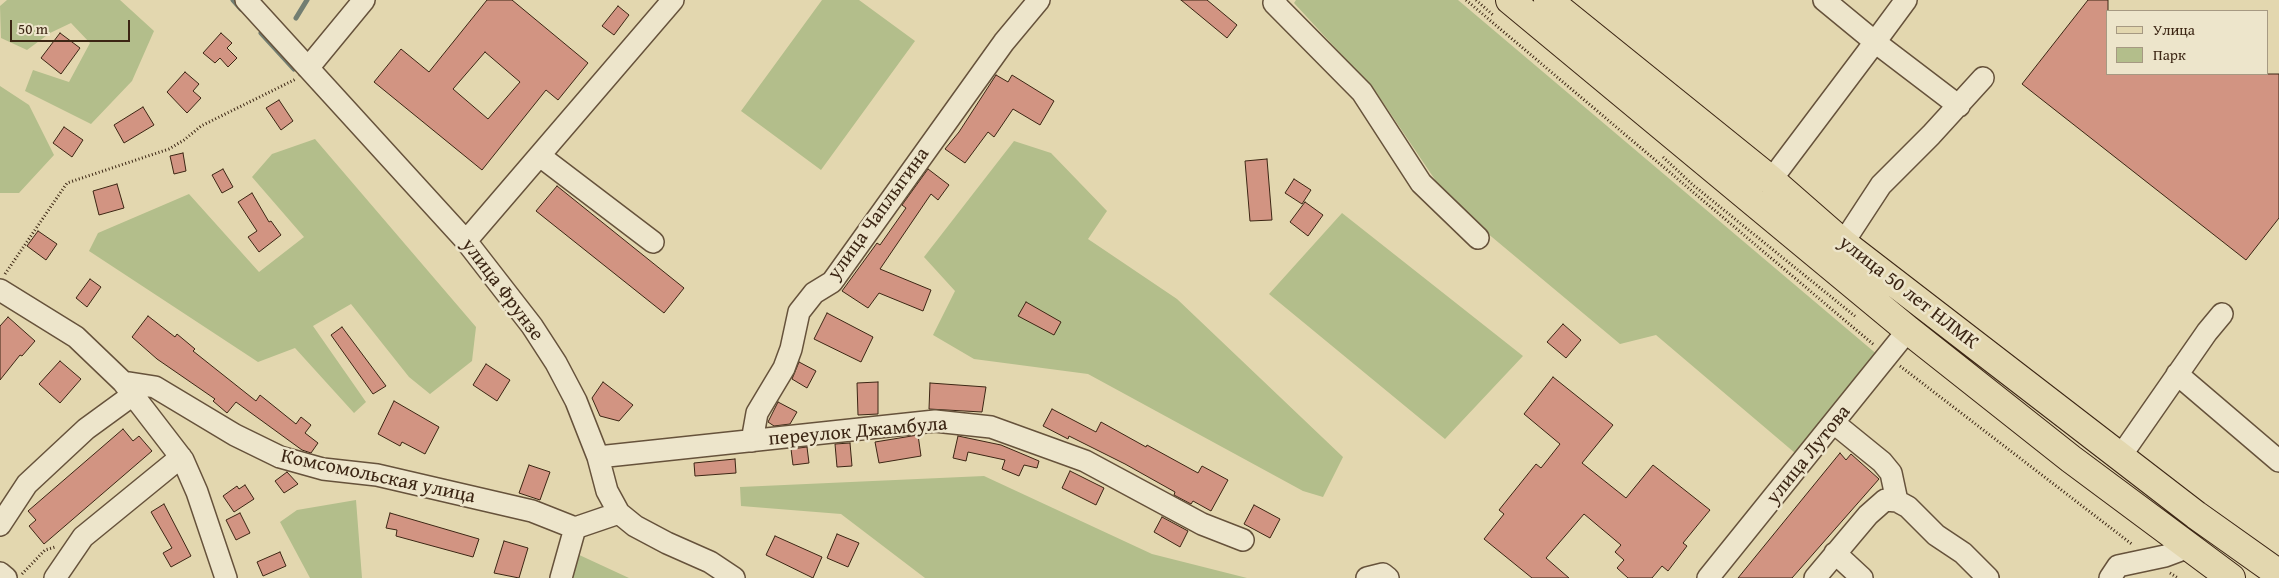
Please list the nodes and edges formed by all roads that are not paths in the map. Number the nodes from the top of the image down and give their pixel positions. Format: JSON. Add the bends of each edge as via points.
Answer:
{"nodes":[{"id":1,"x":246,"y":0,"type":"edge"},
{"id":2,"x":364,"y":0,"type":"edge"},
{"id":3,"x":673,"y":0,"type":"edge"},
{"id":4,"x":1039,"y":0,"type":"edge"},
{"id":5,"x":1276,"y":0,"type":"edge"},
{"id":6,"x":1510,"y":0,"type":"edge"},
{"id":7,"x":1548,"y":0,"type":"edge"},
{"id":8,"x":1824,"y":0,"type":"edge"},
{"id":9,"x":1906,"y":0,"type":"edge"},
{"id":10,"x":1875,"y":42,"type":"junction"},
{"id":11,"x":303,"y":73,"type":"junction"},
{"id":12,"x":1983,"y":78,"type":"dead end"},
{"id":13,"x":1956,"y":109,"type":"junction"},
{"id":14,"x":540,"y":156,"type":"junction"},
{"id":15,"x":1771,"y":180,"type":"junction"},
{"id":16,"x":1478,"y":238,"type":"dead end"},
{"id":17,"x":466,"y":240,"type":"junction"},
{"id":18,"x":653,"y":242,"type":"dead end"},
{"id":19,"x":1843,"y":243,"type":"junction"},
{"id":20,"x":1,"y":291,"type":"edge"},
{"id":21,"x":2222,"y":314,"type":"dead end"},
{"id":22,"x":1908,"y":330,"type":"junction"},
{"id":23,"x":2177,"y":374,"type":"junction"},
{"id":24,"x":129,"y":388,"type":"junction"},
{"id":25,"x":1834,"y":423,"type":"junction"},
{"id":26,"x":752,"y":441,"type":"junction"},
{"id":27,"x":2120,"y":456,"type":"junction"},
{"id":28,"x":181,"y":457,"type":"junction"},
{"id":29,"x":598,"y":458,"type":"junction"},
{"id":30,"x":2071,"y":459,"type":"junction"},
{"id":31,"x":2279,"y":461,"type":"edge"},
{"id":32,"x":1897,"y":502,"type":"junction"},
{"id":33,"x":618,"y":513,"type":"junction"},
{"id":34,"x":0,"y":525,"type":"edge"},
{"id":35,"x":575,"y":528,"type":"junction"},
{"id":36,"x":1243,"y":540,"type":"dead end"},
{"id":37,"x":2189,"y":547,"type":"junction"},
{"id":38,"x":1835,"y":553,"type":"junction"},
{"id":39,"x":0,"y":573,"type":"edge"},
{"id":40,"x":2279,"y":574,"type":"edge"},
{"id":41,"x":6,"y":578,"type":"edge"},
{"id":42,"x":55,"y":578,"type":"edge"},
{"id":43,"x":226,"y":578,"type":"edge"},
{"id":44,"x":561,"y":578,"type":"edge"},
{"id":45,"x":734,"y":578,"type":"edge"},
{"id":46,"x":1367,"y":578,"type":"edge"},
{"id":47,"x":1388,"y":578,"type":"edge"},
{"id":48,"x":1708,"y":578,"type":"edge"},
{"id":49,"x":1815,"y":578,"type":"edge"},
{"id":50,"x":1862,"y":578,"type":"edge"},
{"id":51,"x":1988,"y":578,"type":"edge"},
{"id":52,"x":2110,"y":578,"type":"edge"},
{"id":53,"x":2231,"y":578,"type":"edge"}],
"edges":[{"from":1,"to":11,"type":"street","name":"улица Фрунзе"},
{"from":2,"to":11,"type":"street"},
{"from":3,"to":14,"type":"street"},
{"from":4,"to":26,"type":"street","name":"улица Чаплыгина","via":[[1004,42],[832,282],[814,293],[798,312],[792,350],[757,413]]},
{"from":5,"to":16,"type":"street","via":[[1274,3],[1362,92],[1420,183]]},
{"from":6,"to":22,"type":"main road","name":"улица 50 лет НЛМК"},
{"from":7,"to":15,"type":"main road","name":"улица 50 лет НЛМК"},
{"from":8,"to":10,"type":"street"},
{"from":9,"to":10,"type":"street"},
{"from":10,"to":13,"type":"street"},
{"from":10,"to":15,"type":"street"},
{"from":11,"to":17,"type":"street","name":"улица Фрунзе"},
{"from":12,"to":13,"type":"street"},
{"from":13,"to":19,"type":"street","via":[[1881,185]]},
{"from":14,"to":17,"type":"street"},
{"from":14,"to":18,"type":"street"},
{"from":15,"to":19,"type":"main road","name":"улица 50 лет НЛМК"},
{"from":17,"to":29,"type":"street","name":"улица Фрунзе","via":[[556,363],[576,401]]},
{"from":19,"to":27,"type":"main road","name":"улица 50 лет НЛМК"},
{"from":20,"to":24,"type":"street","via":[[76,337]]},
{"from":21,"to":23,"type":"street"},
{"from":22,"to":25,"type":"street","name":"улица Лутова"},
{"from":22,"to":30,"type":"main road","name":"улица 50 лет НЛМК"},
{"from":23,"to":27,"type":"street"},
{"from":23,"to":31,"type":"street"},
{"from":24,"to":28,"type":"street"},
{"from":24,"to":34,"type":"street","via":[[27,484]]},
{"from":24,"to":35,"type":"street","name":"Комсомольская улица","via":[[155,387],[280,458],[323,469],[377,475],[532,511]]},
{"from":25,"to":32,"type":"street","via":[[1892,473]]},
{"from":25,"to":48,"type":"street","name":"улица Лутова"},
{"from":26,"to":29,"type":"street","name":"переулок Джамбула"},
{"from":26,"to":36,"type":"street","name":"переулок Джамбула","via":[[935,421],[992,427],[1085,461],[1202,524]]},
{"from":27,"to":30,"type":"main road"},
{"from":27,"to":40,"type":"main road","name":"улица 50 лет НЛМК"},
{"from":28,"to":42,"type":"street","via":[[83,538]]},
{"from":28,"to":43,"type":"street","via":[[197,492]]},
{"from":29,"to":33,"type":"street","name":"улица Фрунзе","via":[[606,491]]},
{"from":30,"to":37,"type":"main road","name":"улица 50 лет НЛМК"},
{"from":32,"to":38,"type":"street","via":[[1885,500]]},
{"from":32,"to":51,"type":"street","via":[[1908,507]]},
{"from":33,"to":35,"type":"street"},
{"from":33,"to":45,"type":"street","name":"улица Фрунзе","via":[[667,544],[710,562]]},
{"from":35,"to":44,"type":"street"},
{"from":37,"to":52,"type":"street","via":[[2118,566]]},
{"from":37,"to":53,"type":"main road"},
{"from":38,"to":49,"type":"street"},
{"from":38,"to":50,"type":"street"},
{"from":39,"to":41,"type":"street"},
{"from":46,"to":47,"type":"street","via":[[1383,574]]}]}
